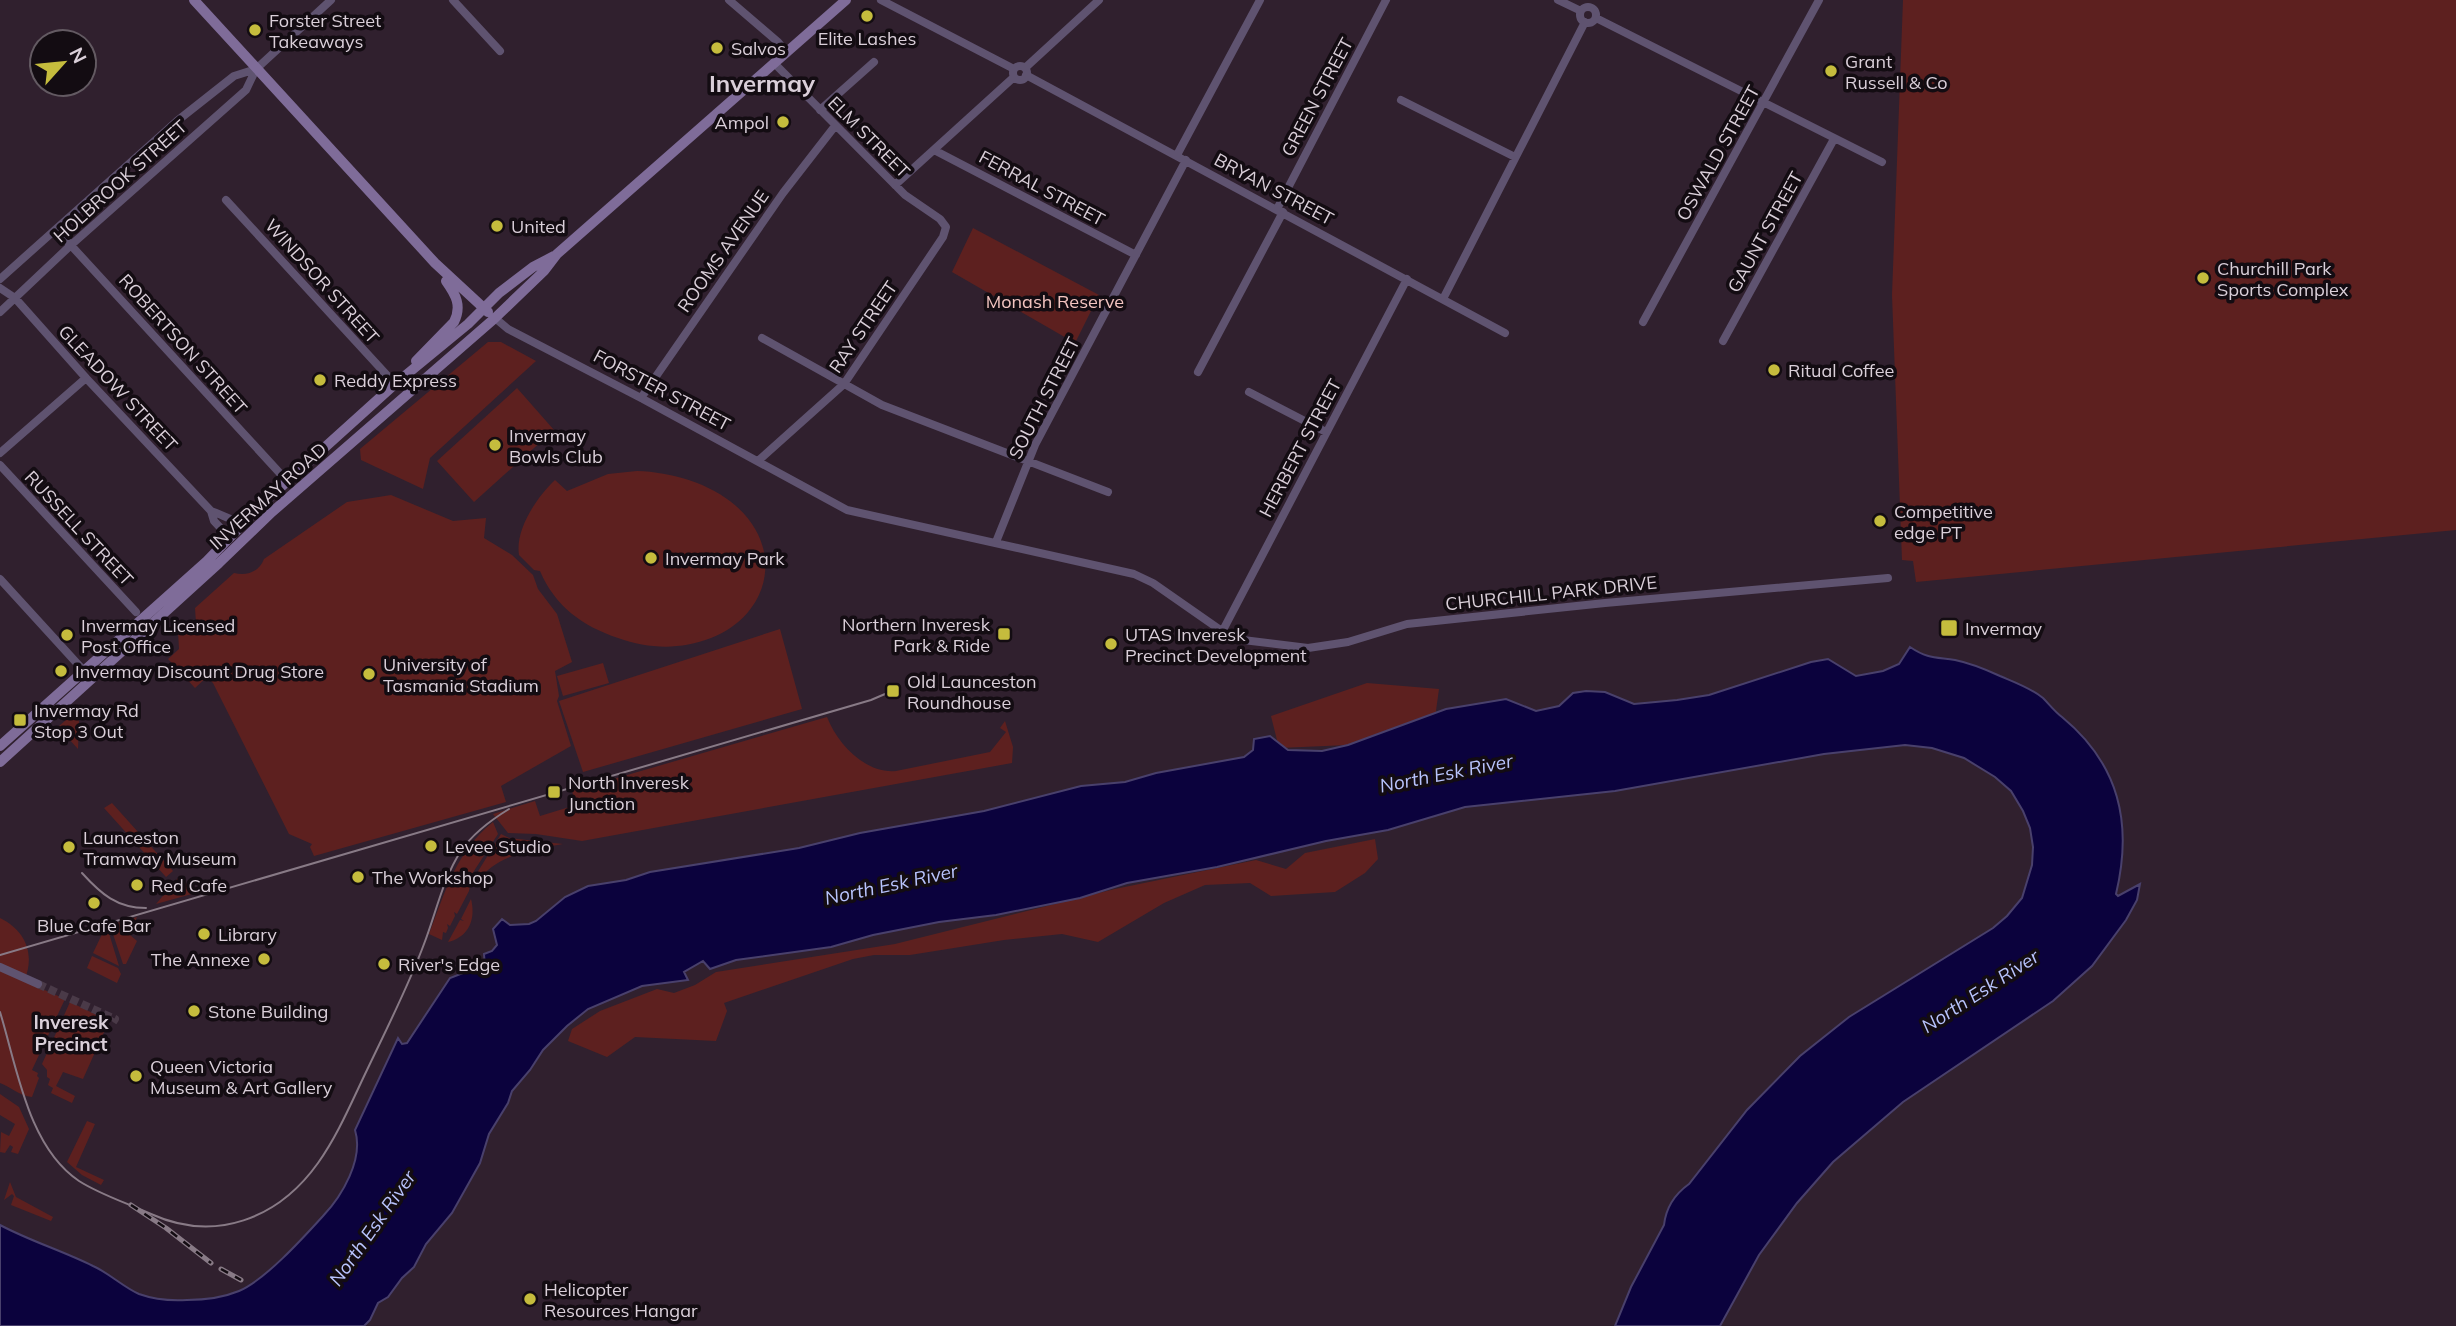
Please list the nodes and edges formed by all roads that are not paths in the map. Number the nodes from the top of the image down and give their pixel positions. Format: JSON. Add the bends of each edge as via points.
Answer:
{"nodes":[{"id":1,"x":194,"y":0,"type":"edge"},
{"id":2,"x":331,"y":0,"type":"edge"},
{"id":3,"x":453,"y":0,"type":"edge"},
{"id":4,"x":729,"y":0,"type":"edge"},
{"id":5,"x":846,"y":0,"type":"edge"},
{"id":6,"x":881,"y":0,"type":"edge"},
{"id":7,"x":1099,"y":0,"type":"edge"},
{"id":8,"x":1260,"y":0,"type":"edge"},
{"id":9,"x":1386,"y":0,"type":"edge"},
{"id":10,"x":1558,"y":0,"type":"edge"},
{"id":11,"x":1819,"y":0,"type":"edge"},
{"id":12,"x":1593,"y":4,"type":"edge"},
{"id":13,"x":1581,"y":11,"type":"junction"},
{"id":14,"x":1596,"y":18,"type":"junction"},
{"id":15,"x":1584,"y":22,"type":"junction"},
{"id":16,"x":500,"y":51,"type":"dead end"},
{"id":17,"x":787,"y":53,"type":"junction"},
{"id":18,"x":874,"y":62,"type":"dead end"},
{"id":19,"x":775,"y":63,"type":"junction"},
{"id":20,"x":256,"y":69,"type":"junction"},
{"id":21,"x":1025,"y":72,"type":"junction"},
{"id":22,"x":1014,"y":73,"type":"junction"},
{"id":23,"x":1401,"y":100,"type":"dead end"},
{"id":24,"x":1764,"y":103,"type":"junction"},
{"id":25,"x":820,"y":110,"type":"junction"},
{"id":26,"x":835,"y":126,"type":"junction"},
{"id":27,"x":1834,"y":139,"type":"junction"},
{"id":28,"x":934,"y":150,"type":"junction"},
{"id":29,"x":1177,"y":155,"type":"junction"},
{"id":30,"x":1515,"y":157,"type":"junction"},
{"id":31,"x":1186,"y":160,"type":"junction"},
{"id":32,"x":1882,"y":162,"type":"dead end"},
{"id":33,"x":895,"y":185,"type":"junction"},
{"id":34,"x":226,"y":200,"type":"dead end"},
{"id":35,"x":1280,"y":210,"type":"junction"},
{"id":36,"x":946,"y":227,"type":"joint"},
{"id":37,"x":56,"y":229,"type":"junction"},
{"id":38,"x":71,"y":245,"type":"junction"},
{"id":39,"x":423,"y":251,"type":"junction"},
{"id":40,"x":556,"y":254,"type":"junction"},
{"id":41,"x":1136,"y":255,"type":"junction"},
{"id":42,"x":0,"y":279,"type":"edge"},
{"id":43,"x":1407,"y":279,"type":"junction"},
{"id":44,"x":0,"y":288,"type":"edge"},
{"id":45,"x":15,"y":298,"type":"junction"},
{"id":46,"x":1443,"y":299,"type":"junction"},
{"id":47,"x":483,"y":309,"type":"junction"},
{"id":48,"x":0,"y":312,"type":"edge"},
{"id":49,"x":495,"y":318,"type":"junction"},
{"id":50,"x":1643,"y":322,"type":"dead end"},
{"id":51,"x":1505,"y":333,"type":"dead end"},
{"id":52,"x":762,"y":338,"type":"dead end"},
{"id":53,"x":1723,"y":341,"type":"dead end"},
{"id":54,"x":1198,"y":372,"type":"dead end"},
{"id":55,"x":86,"y":378,"type":"junction"},
{"id":56,"x":399,"y":380,"type":"junction"},
{"id":57,"x":844,"y":384,"type":"junction"},
{"id":58,"x":1249,"y":392,"type":"dead end"},
{"id":59,"x":642,"y":398,"type":"junction"},
{"id":60,"x":1326,"y":432,"type":"junction"},
{"id":61,"x":0,"y":453,"type":"edge"},
{"id":62,"x":758,"y":461,"type":"junction"},
{"id":63,"x":1028,"y":461,"type":"junction"},
{"id":64,"x":0,"y":465,"type":"edge"},
{"id":65,"x":287,"y":481,"type":"junction"},
{"id":66,"x":1108,"y":492,"type":"dead end"},
{"id":67,"x":211,"y":511,"type":"junction"},
{"id":68,"x":245,"y":522,"type":"junction"},
{"id":69,"x":234,"y":541,"type":"junction"},
{"id":70,"x":996,"y":542,"type":"junction"},
{"id":71,"x":1888,"y":578,"type":"dead end"},
{"id":72,"x":0,"y":579,"type":"edge"},
{"id":73,"x":136,"y":612,"type":"dead end"},
{"id":74,"x":1222,"y":632,"type":"junction"},
{"id":75,"x":128,"y":646,"type":"junction"},
{"id":76,"x":84,"y":671,"type":"junction"},
{"id":77,"x":74,"y":695,"type":"junction"},
{"id":78,"x":37,"y":714,"type":"junction"},
{"id":79,"x":0,"y":746,"type":"edge"},
{"id":80,"x":0,"y":762,"type":"edge"},
{"id":81,"x":0,"y":967,"type":"edge"},
{"id":82,"x":38,"y":984,"type":"tunnel mouth"}],
"edges":[{"from":1,"to":20,"type":"main road","name":"FORSTER STREET"},
{"from":2,"to":20,"type":"street","name":"HOLBROOK STREET"},
{"from":3,"to":16,"type":"street"},
{"from":4,"to":17,"type":"street"},
{"from":5,"to":17,"type":"main road","name":"INVERMAY ROAD"},
{"from":6,"to":22,"type":"street"},
{"from":7,"to":21,"type":"street"},
{"from":8,"to":29,"type":"street"},
{"from":9,"to":35,"type":"street","name":"GREEN STREET"},
{"from":10,"to":13,"type":"street"},
{"from":11,"to":24,"type":"street","name":"OSWALD STREET"},
{"from":12,"to":13,"type":"street"},
{"from":12,"to":14,"type":"street"},
{"from":13,"to":15,"type":"street"},
{"from":14,"to":15,"type":"street"},
{"from":14,"to":24,"type":"street"},
{"from":15,"to":30,"type":"street"},
{"from":17,"to":19,"type":"main road","name":"INVERMAY ROAD"},
{"from":18,"to":25,"type":"street"},
{"from":19,"to":25,"type":"street","name":"ELM STREET"},
{"from":19,"to":40,"type":"main road","name":"INVERMAY ROAD"},
{"from":20,"to":37,"type":"street","name":"HOLBROOK STREET","via":[[234,76],[186,114]]},
{"from":20,"to":38,"type":"street","name":"HOLBROOK STREET","via":[[246,90]]},
{"from":20,"to":39,"type":"main road","name":"FORSTER STREET"},
{"from":21,"to":22,"type":"street","via":[[1021,79]]},
{"from":21,"to":29,"type":"street","name":"BRYAN STREET"},
{"from":22,"to":28,"type":"street"},
{"from":23,"to":30,"type":"street"},
{"from":24,"to":27,"type":"street"},
{"from":24,"to":50,"type":"street","name":"OSWALD STREET"},
{"from":25,"to":26,"type":"street","name":"ELM STREET"},
{"from":26,"to":33,"type":"street","name":"ELM STREET"},
{"from":26,"to":59,"type":"street","name":"ROOMS AVENUE","via":[[775,204]]},
{"from":27,"to":32,"type":"street"},
{"from":27,"to":53,"type":"street","name":"GAUNT STREET"},
{"from":28,"to":33,"type":"street"},
{"from":28,"to":41,"type":"street","name":"FERRAL STREET"},
{"from":29,"to":31,"type":"street","name":"BRYAN STREET"},
{"from":30,"to":46,"type":"street"},
{"from":31,"to":35,"type":"street","name":"BRYAN STREET"},
{"from":31,"to":41,"type":"street","name":"SOUTH STREET"},
{"from":33,"to":36,"type":"street","name":"ELM STREET"},
{"from":34,"to":56,"type":"street","name":"WINDSOR STREET"},
{"from":35,"to":43,"type":"street","name":"BRYAN STREET"},
{"from":35,"to":54,"type":"street","name":"GREEN STREET"},
{"from":36,"to":57,"type":"street","name":"RAY STREET"},
{"from":37,"to":38,"type":"street","name":"ROBERTSON STREET"},
{"from":37,"to":42,"type":"street","name":"HOLBROOK STREET"},
{"from":38,"to":45,"type":"street","name":"HOLBROOK STREET"},
{"from":38,"to":65,"type":"street","name":"ROBERTSON STREET"},
{"from":39,"to":47,"type":"main road","name":"FORSTER STREET"},
{"from":39,"to":56,"type":"main road","via":[[454,292],[458,314]]},
{"from":40,"to":47,"type":"main road","name":"INVERMAY ROAD"},
{"from":40,"to":49,"type":"main road","name":"INVERMAY ROAD"},
{"from":41,"to":63,"type":"street","name":"SOUTH STREET"},
{"from":43,"to":46,"type":"street","name":"BRYAN STREET"},
{"from":43,"to":60,"type":"street","name":"HERBERT STREET"},
{"from":44,"to":45,"type":"street","name":"GLEADOW STREET"},
{"from":45,"to":48,"type":"street","name":"HOLBROOK STREET"},
{"from":45,"to":55,"type":"street","name":"GLEADOW STREET"},
{"from":46,"to":51,"type":"street","name":"BRYAN STREET"},
{"from":47,"to":49,"type":"main road","name":"FORSTER STREET"},
{"from":47,"to":56,"type":"main road","name":"INVERMAY ROAD"},
{"from":49,"to":59,"type":"street","name":"FORSTER STREET"},
{"from":49,"to":69,"type":"main road","name":"INVERMAY ROAD"},
{"from":52,"to":57,"type":"street"},
{"from":55,"to":61,"type":"street"},
{"from":55,"to":67,"type":"street","name":"GLEADOW STREET"},
{"from":56,"to":65,"type":"main road","name":"INVERMAY ROAD"},
{"from":57,"to":62,"type":"street","name":"RAY STREET"},
{"from":57,"to":63,"type":"street","via":[[882,405]]},
{"from":58,"to":60,"type":"street"},
{"from":59,"to":62,"type":"street","name":"FORSTER STREET"},
{"from":60,"to":74,"type":"street","name":"HERBERT STREET"},
{"from":62,"to":70,"type":"street","name":"FORSTER STREET","via":[[857,514]]},
{"from":63,"to":66,"type":"street"},
{"from":63,"to":70,"type":"street","name":"SOUTH STREET"},
{"from":64,"to":73,"type":"street","name":"RUSSELL STREET"},
{"from":65,"to":68,"type":"main road","name":"INVERMAY ROAD"},
{"from":67,"to":68,"type":"street","name":"GLEADOW STREET","via":[[233,522]]},
{"from":67,"to":69,"type":"street","name":"GLEADOW STREET","via":[[214,521]]},
{"from":68,"to":69,"type":"main road","name":"INVERMAY ROAD"},
{"from":69,"to":75,"type":"main road","name":"INVERMAY ROAD"},
{"from":69,"to":76,"type":"main road","name":"INVERMAY ROAD"},
{"from":70,"to":74,"type":"street","name":"FORSTER STREET","via":[[1134,574]]},
{"from":71,"to":74,"type":"street","name":"CHURCHILL PARK DRIVE","via":[[1415,623],[1321,647],[1243,640]]},
{"from":72,"to":76,"type":"street"},
{"from":75,"to":76,"type":"main road","via":[[90,673]]},
{"from":75,"to":77,"type":"main road","name":"INVERMAY ROAD"},
{"from":76,"to":78,"type":"main road","name":"INVERMAY ROAD"},
{"from":77,"to":78,"type":"main road","via":[[68,694],[47,712]]},
{"from":77,"to":80,"type":"main road","name":"INVERMAY ROAD"},
{"from":78,"to":79,"type":"main road","name":"INVERMAY ROAD"},
{"from":81,"to":82,"type":"street"}]}
